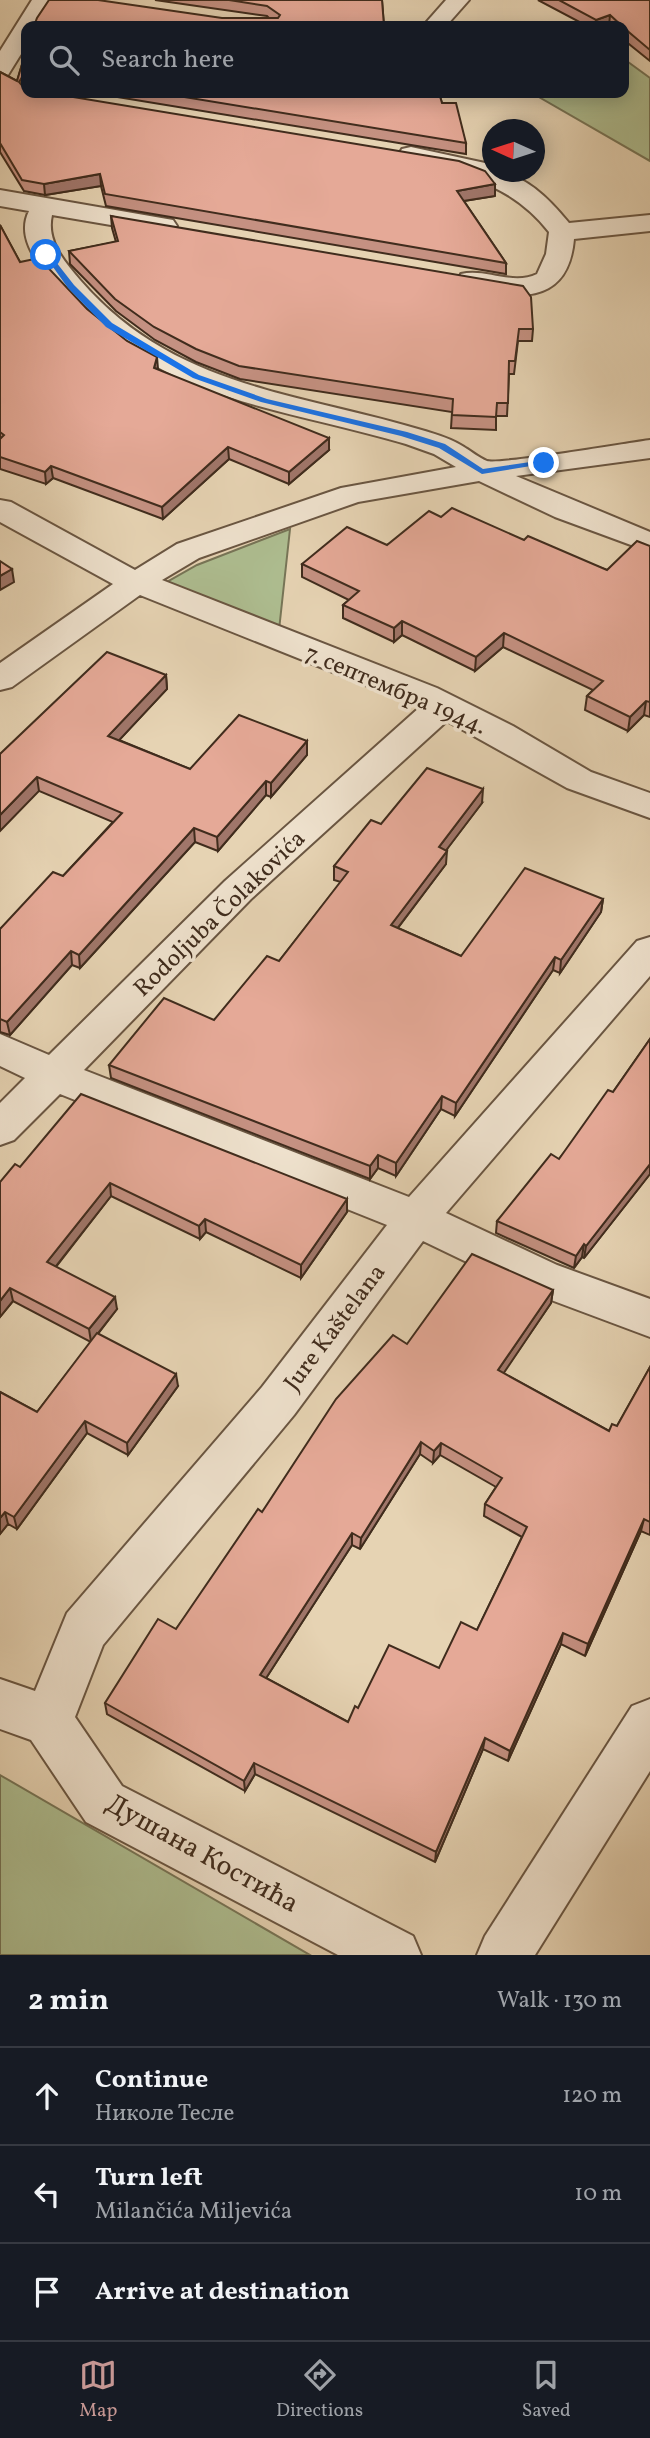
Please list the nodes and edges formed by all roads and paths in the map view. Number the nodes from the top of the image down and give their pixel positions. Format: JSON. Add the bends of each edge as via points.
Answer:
{"nodes":[{"id":1,"x":43,"y":0,"type":"edge"},
{"id":2,"x":458,"y":0,"type":"edge"},
{"id":3,"x":33,"y":21,"type":"edge"},
{"id":4,"x":439,"y":21,"type":"edge"},
{"id":5,"x":21,"y":46,"type":"edge"},
{"id":6,"x":4,"y":82,"type":"edge"},
{"id":7,"x":384,"y":150,"type":"edge"},
{"id":8,"x":0,"y":198,"type":"edge"},
{"id":9,"x":44,"y":205,"type":"junction"},
{"id":10,"x":650,"y":223,"type":"edge"},
{"id":11,"x":185,"y":230,"type":"edge"},
{"id":12,"x":562,"y":232,"type":"junction"},
{"id":13,"x":453,"y":277,"type":"edge"},
{"id":14,"x":650,"y":449,"type":"edge"},
{"id":15,"x":482,"y":472,"type":"junction"},
{"id":16,"x":0,"y":509,"type":"edge"},
{"id":17,"x":650,"y":543,"type":"edge"},
{"id":18,"x":137,"y":582,"type":"junction"},
{"id":19,"x":0,"y":679,"type":"edge"},
{"id":20,"x":444,"y":705,"type":"junction"},
{"id":21,"x":650,"y":806,"type":"edge"},
{"id":22,"x":650,"y":951,"type":"edge"},
{"id":23,"x":0,"y":1049,"type":"edge"},
{"id":24,"x":55,"y":1075,"type":"junction"},
{"id":25,"x":0,"y":1129,"type":"edge"},
{"id":26,"x":416,"y":1218,"type":"junction"},
{"id":27,"x":650,"y":1318,"type":"edge"},
{"id":28,"x":0,"y":1704,"type":"edge"},
{"id":29,"x":48,"y":1721,"type":"junction"},
{"id":30,"x":650,"y":1724,"type":"edge"},
{"id":31,"x":394,"y":1955,"type":"edge"},
{"id":32,"x":503,"y":1955,"type":"edge"}],
"edges":[{"from":1,"to":3,"type":"street"},
{"from":2,"to":4,"type":"street"},
{"from":5,"to":6,"type":"street"},
{"from":7,"to":12,"type":"street","via":[[464,163],[500,177],[531,196]]},
{"from":8,"to":9,"type":"street"},
{"from":9,"to":11,"type":"street"},
{"from":9,"to":15,"type":"street","via":[[37,234],[46,255],[109,325],[156,356],[242,394],[442,446]]},
{"from":10,"to":12,"type":"street"},
{"from":12,"to":13,"type":"street","via":[[558,268],[551,278],[535,286]]},
{"from":14,"to":15,"type":"street"},
{"from":15,"to":17,"type":"street"},
{"from":15,"to":18,"type":"street","via":[[352,494],[188,551]]},
{"from":16,"to":18,"type":"street","name":"7. септембра 1944."},
{"from":18,"to":19,"type":"street"},
{"from":18,"to":20,"type":"street","name":"7. септембра 1944."},
{"from":20,"to":21,"type":"street","name":"7. септембра 1944.","via":[[579,780]]},
{"from":20,"to":24,"type":"street","name":"Rodoljuba Čolakovića","via":[[238,890]]},
{"from":22,"to":26,"type":"street","name":"Jure Kaštelana"},
{"from":23,"to":24,"type":"street"},
{"from":24,"to":25,"type":"street","name":"Rodoljuba Čolakovića"},
{"from":24,"to":26,"type":"street"},
{"from":26,"to":27,"type":"street","via":[[542,1278]]},
{"from":26,"to":29,"type":"street","name":"Jure Kaštelana","via":[[278,1401],[84,1630]]},
{"from":28,"to":29,"type":"street"},
{"from":29,"to":31,"type":"street","name":"Душана Костића","via":[[104,1804]]},
{"from":30,"to":32,"type":"street"}]}
